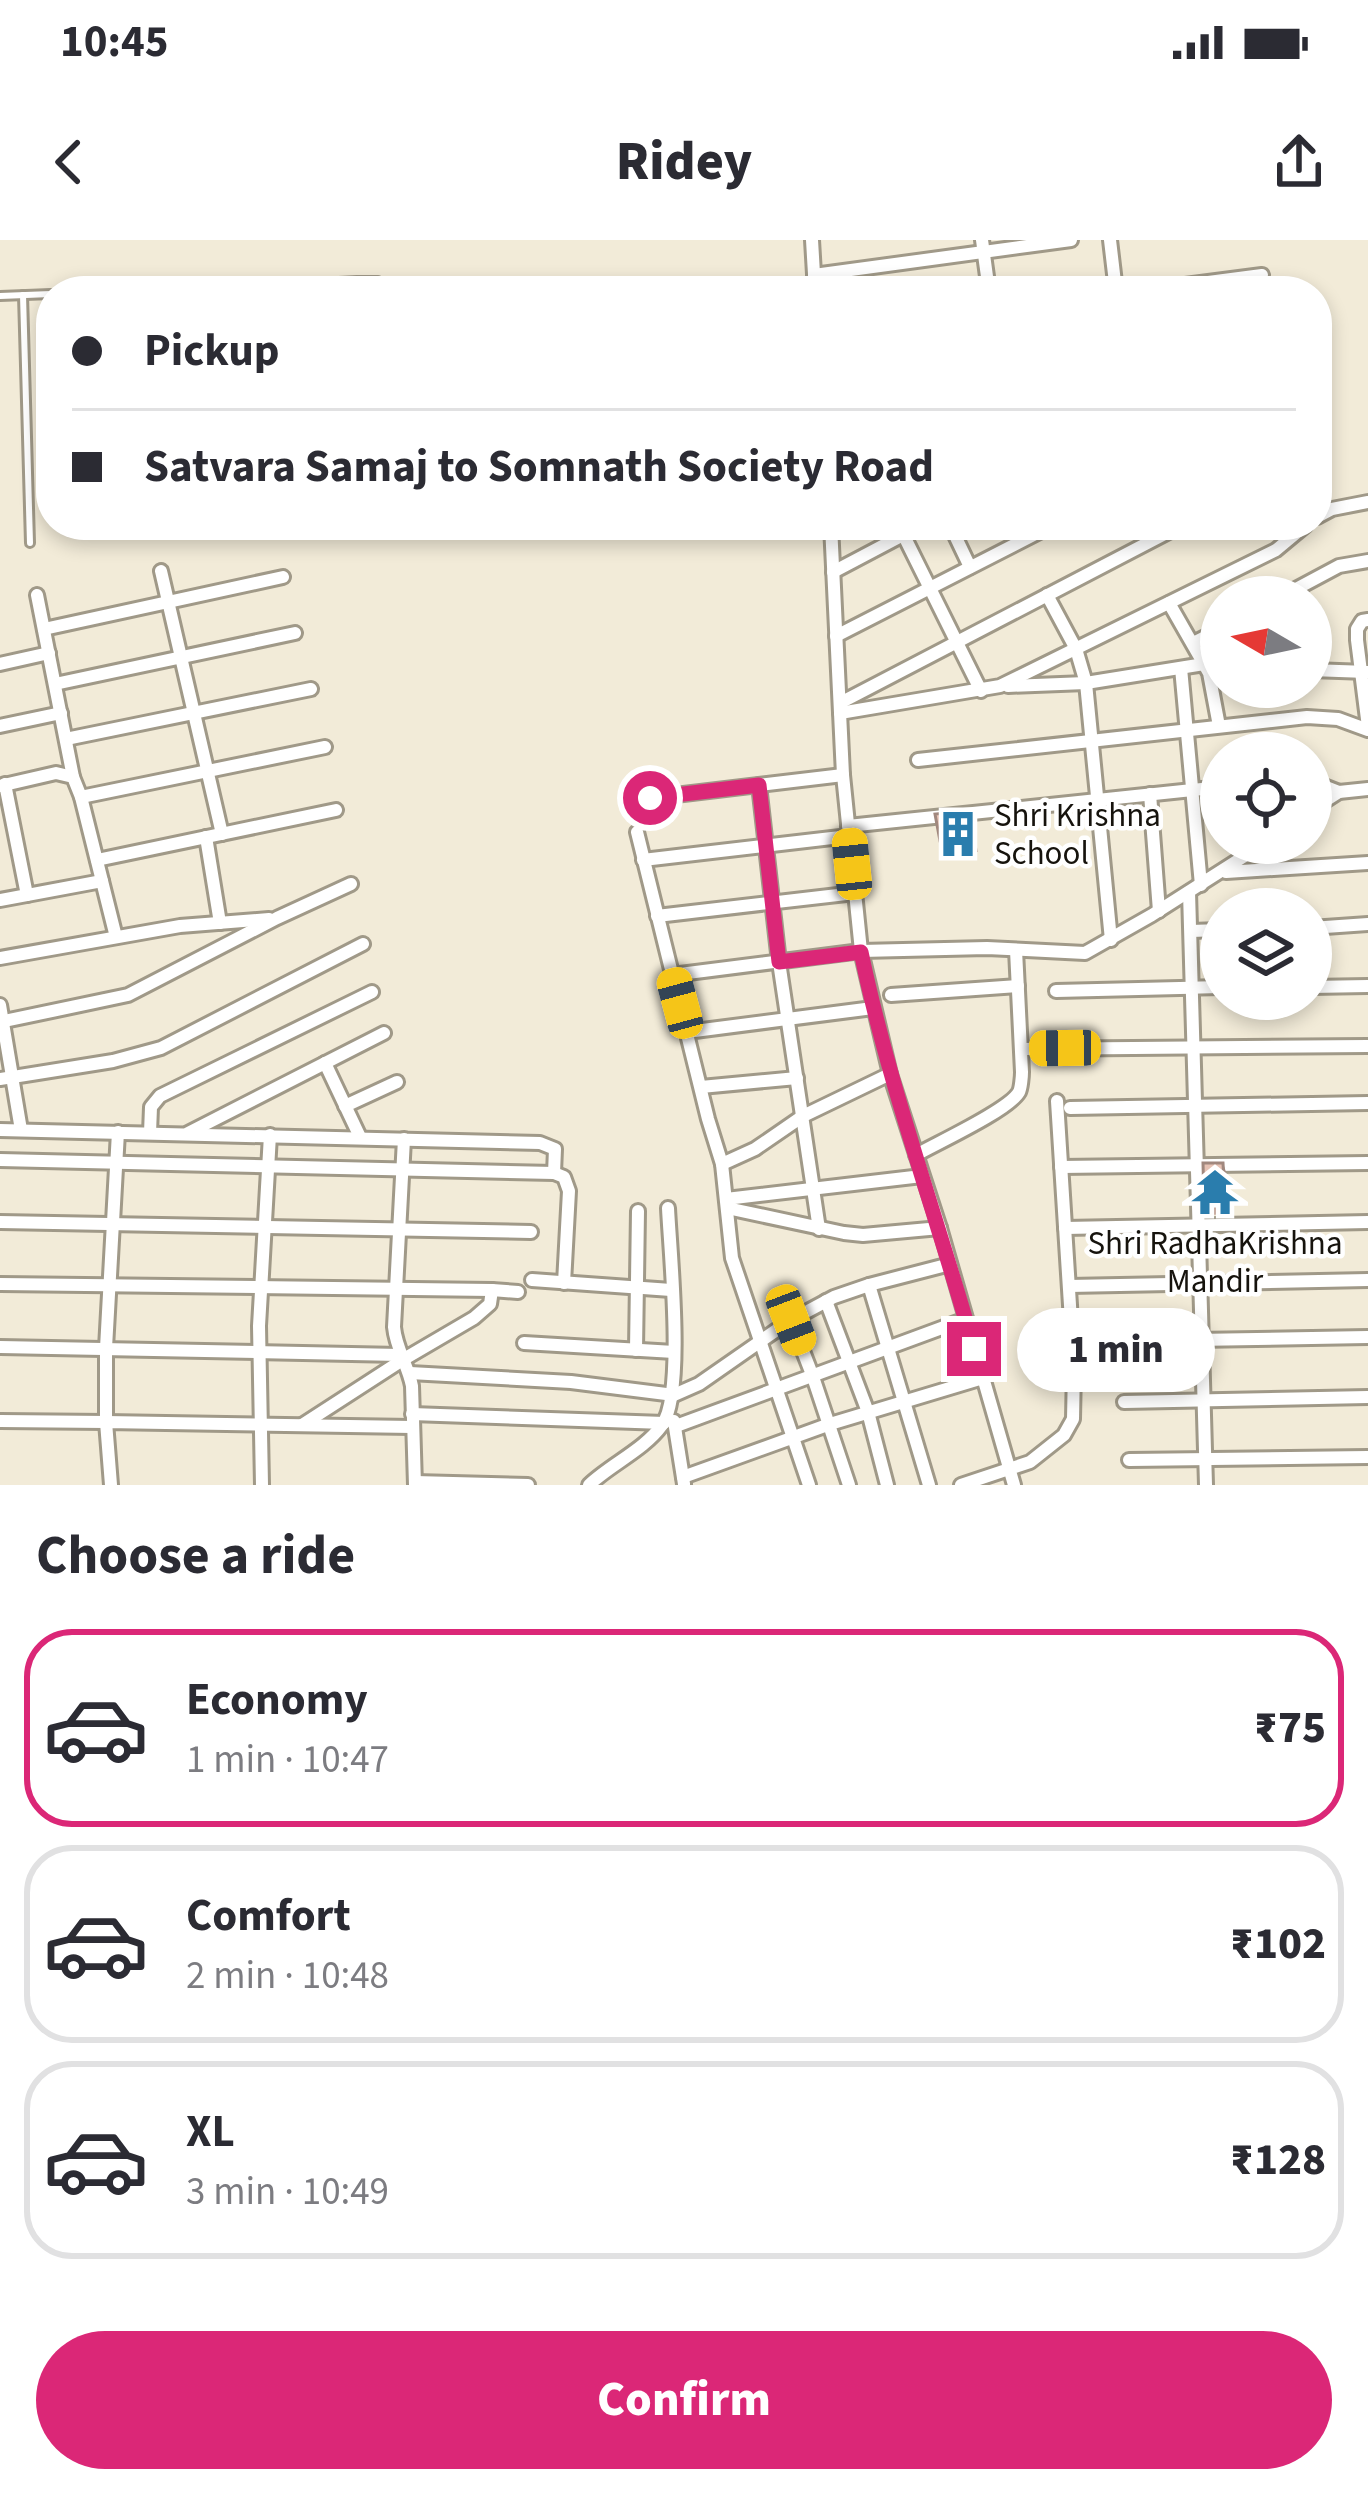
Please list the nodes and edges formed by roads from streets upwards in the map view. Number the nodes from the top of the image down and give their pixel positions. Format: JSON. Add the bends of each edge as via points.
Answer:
{"nodes":[{"id":1,"x":812,"y":240,"type":"edge"},
{"id":2,"x":1071,"y":240,"type":"edge"},
{"id":3,"x":1110,"y":240,"type":"edge"},
{"id":4,"x":983,"y":246,"type":"edge"},
{"id":5,"x":814,"y":274,"type":"joint"},
{"id":6,"x":1262,"y":274,"type":"dead end"},
{"id":7,"x":987,"y":276,"type":"edge"},
{"id":8,"x":1114,"y":276,"type":"edge"},
{"id":9,"x":1248,"y":276,"type":"edge"},
{"id":10,"x":1368,"y":502,"type":"edge"},
{"id":11,"x":1332,"y":509,"type":"edge"},
{"id":12,"x":832,"y":540,"type":"edge"},
{"id":13,"x":896,"y":540,"type":"edge"},
{"id":14,"x":906,"y":540,"type":"edge"},
{"id":15,"x":957,"y":540,"type":"edge"},
{"id":16,"x":1153,"y":540,"type":"edge"},
{"id":17,"x":1288,"y":540,"type":"edge"},
{"id":18,"x":1021,"y":541,"type":"edge"},
{"id":19,"x":1368,"y":561,"type":"edge"},
{"id":20,"x":970,"y":567,"type":"junction"},
{"id":21,"x":161,"y":572,"type":"dead end"},
{"id":22,"x":833,"y":572,"type":"junction"},
{"id":23,"x":1320,"y":576,"type":"edge"},
{"id":24,"x":283,"y":577,"type":"dead end"},
{"id":25,"x":930,"y":588,"type":"junction"},
{"id":26,"x":37,"y":595,"type":"dead end"},
{"id":27,"x":1047,"y":595,"type":"junction"},
{"id":28,"x":168,"y":601,"type":"junction"},
{"id":29,"x":1169,"y":603,"type":"junction"},
{"id":30,"x":1368,"y":620,"type":"edge"},
{"id":31,"x":44,"y":629,"type":"junction"},
{"id":32,"x":295,"y":633,"type":"dead end"},
{"id":33,"x":836,"y":636,"type":"junction"},
{"id":34,"x":1200,"y":640,"type":"edge"},
{"id":35,"x":955,"y":643,"type":"junction"},
{"id":36,"x":1192,"y":644,"type":"junction"},
{"id":37,"x":1076,"y":649,"type":"junction"},
{"id":38,"x":49,"y":653,"type":"junction"},
{"id":39,"x":1200,"y":657,"type":"edge"},
{"id":40,"x":181,"y":658,"type":"junction"},
{"id":41,"x":0,"y":664,"type":"edge"},
{"id":42,"x":1200,"y":665,"type":"edge"},
{"id":43,"x":1181,"y":668,"type":"junction"},
{"id":44,"x":1332,"y":671,"type":"edge"},
{"id":45,"x":1365,"y":672,"type":"edge"},
{"id":46,"x":1086,"y":683,"type":"junction"},
{"id":47,"x":55,"y":684,"type":"junction"},
{"id":48,"x":1000,"y":686,"type":"junction"},
{"id":49,"x":311,"y":689,"type":"dead end"},
{"id":50,"x":981,"y":691,"type":"junction"},
{"id":51,"x":840,"y":708,"type":"junction"},
{"id":52,"x":1217,"y":708,"type":"edge"},
{"id":53,"x":194,"y":712,"type":"junction"},
{"id":54,"x":61,"y":713,"type":"junction"},
{"id":55,"x":0,"y":726,"type":"edge"},
{"id":56,"x":1219,"y":726,"type":"junction"},
{"id":57,"x":1186,"y":729,"type":"junction"},
{"id":58,"x":1368,"y":729,"type":"edge"},
{"id":59,"x":66,"y":739,"type":"junction"},
{"id":60,"x":1092,"y":739,"type":"junction"},
{"id":61,"x":325,"y":747,"type":"dead end"},
{"id":62,"x":918,"y":760,"type":"dead end"},
{"id":63,"x":207,"y":771,"type":"junction"},
{"id":64,"x":843,"y":775,"type":"junction"},
{"id":65,"x":73,"y":777,"type":"junction"},
{"id":66,"x":3,"y":785,"type":"edge"},
{"id":67,"x":759,"y":785,"type":"junction"},
{"id":68,"x":1200,"y":789,"type":"edge"},
{"id":69,"x":1332,"y":789,"type":"edge"},
{"id":70,"x":1368,"y":789,"type":"edge"},
{"id":71,"x":1192,"y":790,"type":"junction"},
{"id":72,"x":1339,"y":792,"type":"junction"},
{"id":73,"x":1150,"y":794,"type":"junction"},
{"id":74,"x":1332,"y":796,"type":"edge"},
{"id":75,"x":81,"y":797,"type":"junction"},
{"id":76,"x":650,"y":798,"type":"dead end"},
{"id":77,"x":1098,"y":799,"type":"junction"},
{"id":78,"x":337,"y":810,"type":"dead end"},
{"id":79,"x":849,"y":831,"type":"junction"},
{"id":80,"x":637,"y":832,"type":"dead end"},
{"id":81,"x":222,"y":834,"type":"junction"},
{"id":82,"x":206,"y":837,"type":"junction"},
{"id":83,"x":766,"y":845,"type":"junction"},
{"id":84,"x":97,"y":860,"type":"junction"},
{"id":85,"x":644,"y":860,"type":"junction"},
{"id":86,"x":1368,"y":863,"type":"edge"},
{"id":87,"x":1233,"y":864,"type":"edge"},
{"id":88,"x":1220,"y":873,"type":"junction"},
{"id":89,"x":102,"y":881,"type":"junction"},
{"id":90,"x":351,"y":884,"type":"dead end"},
{"id":91,"x":1195,"y":889,"type":"junction"},
{"id":92,"x":855,"y":892,"type":"junction"},
{"id":93,"x":27,"y":896,"type":"junction"},
{"id":94,"x":0,"y":900,"type":"edge"},
{"id":95,"x":772,"y":902,"type":"junction"},
{"id":96,"x":1159,"y":911,"type":"junction"},
{"id":97,"x":657,"y":916,"type":"junction"},
{"id":98,"x":277,"y":918,"type":"junction"},
{"id":99,"x":220,"y":922,"type":"junction"},
{"id":100,"x":1368,"y":924,"type":"edge"},
{"id":101,"x":1332,"y":927,"type":"edge"},
{"id":102,"x":1191,"y":931,"type":"junction"},
{"id":103,"x":1200,"y":931,"type":"edge"},
{"id":104,"x":116,"y":937,"type":"junction"},
{"id":105,"x":1111,"y":940,"type":"junction"},
{"id":106,"x":364,"y":944,"type":"dead end"},
{"id":107,"x":1016,"y":950,"type":"junction"},
{"id":108,"x":861,"y":952,"type":"junction"},
{"id":109,"x":0,"y":958,"type":"edge"},
{"id":110,"x":779,"y":962,"type":"junction"},
{"id":111,"x":672,"y":975,"type":"junction"},
{"id":112,"x":1018,"y":986,"type":"junction"},
{"id":113,"x":1368,"y":986,"type":"edge"},
{"id":114,"x":1192,"y":987,"type":"junction"},
{"id":115,"x":1200,"y":987,"type":"edge"},
{"id":116,"x":1332,"y":987,"type":"edge"},
{"id":117,"x":1056,"y":991,"type":"dead end"},
{"id":118,"x":372,"y":992,"type":"dead end"},
{"id":119,"x":891,"y":995,"type":"dead end"},
{"id":120,"x":0,"y":1005,"type":"edge"},
{"id":121,"x":873,"y":1008,"type":"junction"},
{"id":122,"x":788,"y":1018,"type":"junction"},
{"id":123,"x":2,"y":1021,"type":"edge"},
{"id":124,"x":687,"y":1032,"type":"junction"},
{"id":125,"x":384,"y":1034,"type":"dead end"},
{"id":126,"x":1368,"y":1046,"type":"edge"},
{"id":127,"x":1195,"y":1047,"type":"junction"},
{"id":128,"x":1022,"y":1049,"type":"junction"},
{"id":129,"x":325,"y":1064,"type":"junction"},
{"id":130,"x":890,"y":1074,"type":"junction"},
{"id":131,"x":7,"y":1078,"type":"edge"},
{"id":132,"x":797,"y":1078,"type":"junction"},
{"id":133,"x":397,"y":1082,"type":"dead end"},
{"id":134,"x":701,"y":1087,"type":"junction"},
{"id":135,"x":1368,"y":1103,"type":"edge"},
{"id":136,"x":1196,"y":1105,"type":"junction"},
{"id":137,"x":345,"y":1106,"type":"junction"},
{"id":138,"x":803,"y":1116,"type":"junction"},
{"id":139,"x":0,"y":1130,"type":"edge"},
{"id":140,"x":22,"y":1130,"type":"junction"},
{"id":141,"x":118,"y":1132,"type":"junction"},
{"id":142,"x":150,"y":1132,"type":"junction"},
{"id":143,"x":187,"y":1133,"type":"junction"},
{"id":144,"x":270,"y":1135,"type":"junction"},
{"id":145,"x":360,"y":1137,"type":"junction"},
{"id":146,"x":404,"y":1138,"type":"junction"},
{"id":147,"x":916,"y":1155,"type":"junction"},
{"id":148,"x":0,"y":1160,"type":"edge"},
{"id":149,"x":116,"y":1162,"type":"junction"},
{"id":150,"x":1368,"y":1163,"type":"edge"},
{"id":151,"x":722,"y":1164,"type":"junction"},
{"id":152,"x":1198,"y":1164,"type":"junction"},
{"id":153,"x":267,"y":1165,"type":"junction"},
{"id":154,"x":1061,"y":1167,"type":"junction"},
{"id":155,"x":403,"y":1168,"type":"junction"},
{"id":156,"x":554,"y":1173,"type":"junction"},
{"id":157,"x":922,"y":1176,"type":"junction"},
{"id":158,"x":814,"y":1189,"type":"junction"},
{"id":159,"x":727,"y":1203,"type":"junction"},
{"id":160,"x":668,"y":1208,"type":"dead end"},
{"id":161,"x":638,"y":1211,"type":"dead end"},
{"id":162,"x":0,"y":1222,"type":"edge"},
{"id":163,"x":1368,"y":1222,"type":"edge"},
{"id":164,"x":113,"y":1224,"type":"junction"},
{"id":165,"x":1199,"y":1225,"type":"junction"},
{"id":166,"x":265,"y":1227,"type":"junction"},
{"id":167,"x":940,"y":1228,"type":"junction"},
{"id":168,"x":1065,"y":1228,"type":"junction"},
{"id":169,"x":819,"y":1229,"type":"junction"},
{"id":170,"x":400,"y":1230,"type":"junction"},
{"id":171,"x":532,"y":1232,"type":"dead end"},
{"id":172,"x":950,"y":1264,"type":"junction"},
{"id":173,"x":532,"y":1280,"type":"dead end"},
{"id":174,"x":1368,"y":1280,"type":"edge"},
{"id":175,"x":563,"y":1282,"type":"junction"},
{"id":176,"x":0,"y":1284,"type":"edge"},
{"id":177,"x":1201,"y":1284,"type":"junction"},
{"id":178,"x":110,"y":1285,"type":"junction"},
{"id":179,"x":869,"y":1285,"type":"junction"},
{"id":180,"x":1069,"y":1286,"type":"junction"},
{"id":181,"x":261,"y":1288,"type":"junction"},
{"id":182,"x":396,"y":1289,"type":"junction"},
{"id":183,"x":637,"y":1289,"type":"junction"},
{"id":184,"x":492,"y":1290,"type":"junction"},
{"id":185,"x":671,"y":1291,"type":"junction"},
{"id":186,"x":518,"y":1292,"type":"dead end"},
{"id":187,"x":826,"y":1301,"type":"junction"},
{"id":188,"x":966,"y":1319,"type":"junction"},
{"id":189,"x":791,"y":1320,"type":"junction"},
{"id":190,"x":1368,"y":1337,"type":"edge"},
{"id":191,"x":1202,"y":1340,"type":"junction"},
{"id":192,"x":1073,"y":1342,"type":"junction"},
{"id":193,"x":524,"y":1343,"type":"dead end"},
{"id":194,"x":760,"y":1343,"type":"junction"},
{"id":195,"x":0,"y":1347,"type":"edge"},
{"id":196,"x":106,"y":1348,"type":"junction"},
{"id":197,"x":890,"y":1349,"type":"junction"},
{"id":198,"x":636,"y":1350,"type":"junction"},
{"id":199,"x":259,"y":1351,"type":"junction"},
{"id":200,"x":674,"y":1352,"type":"junction"},
{"id":201,"x":402,"y":1357,"type":"junction"},
{"id":202,"x":849,"y":1364,"type":"junction"},
{"id":203,"x":410,"y":1373,"type":"junction"},
{"id":204,"x":813,"y":1376,"type":"junction"},
{"id":205,"x":983,"y":1378,"type":"junction"},
{"id":206,"x":777,"y":1390,"type":"junction"},
{"id":207,"x":1368,"y":1397,"type":"edge"},
{"id":208,"x":1204,"y":1400,"type":"junction"},
{"id":209,"x":672,"y":1402,"type":"junction"},
{"id":210,"x":905,"y":1402,"type":"junction"},
{"id":211,"x":1124,"y":1402,"type":"dead end"},
{"id":212,"x":868,"y":1412,"type":"junction"},
{"id":213,"x":412,"y":1420,"type":"junction"},
{"id":214,"x":0,"y":1421,"type":"edge"},
{"id":215,"x":106,"y":1422,"type":"junction"},
{"id":216,"x":670,"y":1424,"type":"junction"},
{"id":217,"x":830,"y":1424,"type":"junction"},
{"id":218,"x":260,"y":1425,"type":"junction"},
{"id":219,"x":301,"y":1426,"type":"junction"},
{"id":220,"x":794,"y":1436,"type":"junction"},
{"id":221,"x":1368,"y":1457,"type":"edge"},
{"id":222,"x":1205,"y":1459,"type":"junction"},
{"id":223,"x":1129,"y":1460,"type":"dead end"},
{"id":224,"x":1012,"y":1478,"type":"edge"},
{"id":225,"x":684,"y":1481,"type":"edge"},
{"id":226,"x":415,"y":1483,"type":"edge"},
{"id":227,"x":592,"y":1484,"type":"edge"},
{"id":228,"x":110,"y":1485,"type":"edge"},
{"id":229,"x":262,"y":1485,"type":"edge"},
{"id":230,"x":528,"y":1485,"type":"edge"},
{"id":231,"x":809,"y":1485,"type":"edge"},
{"id":232,"x":849,"y":1485,"type":"edge"},
{"id":233,"x":887,"y":1485,"type":"edge"},
{"id":234,"x":929,"y":1485,"type":"edge"},
{"id":235,"x":961,"y":1485,"type":"edge"},
{"id":236,"x":1206,"y":1485,"type":"edge"}],
"edges":[{"from":1,"to":5,"type":"street"},
{"from":2,"to":4,"type":"street"},
{"from":3,"to":8,"type":"street"},
{"from":4,"to":5,"type":"street"},
{"from":4,"to":7,"type":"street"},
{"from":6,"to":9,"type":"street"},
{"from":10,"to":11,"type":"street"},
{"from":12,"to":22,"type":"street"},
{"from":13,"to":22,"type":"street"},
{"from":14,"to":25,"type":"street"},
{"from":15,"to":20,"type":"street"},
{"from":16,"to":27,"type":"street"},
{"from":17,"to":29,"type":"street"},
{"from":18,"to":20,"type":"street"},
{"from":19,"to":23,"type":"street"},
{"from":20,"to":25,"type":"street"},
{"from":21,"to":28,"type":"street"},
{"from":22,"to":33,"type":"street"},
{"from":24,"to":28,"type":"street"},
{"from":25,"to":33,"type":"street"},
{"from":25,"to":35,"type":"street"},
{"from":26,"to":31,"type":"street"},
{"from":27,"to":35,"type":"street"},
{"from":27,"to":37,"type":"street"},
{"from":28,"to":31,"type":"street"},
{"from":28,"to":40,"type":"street"},
{"from":29,"to":36,"type":"street"},
{"from":29,"to":37,"type":"street"},
{"from":30,"to":45,"type":"street","via":[[1357,629]]},
{"from":31,"to":38,"type":"street"},
{"from":32,"to":40,"type":"street"},
{"from":33,"to":51,"type":"street"},
{"from":34,"to":36,"type":"street"},
{"from":35,"to":50,"type":"street"},
{"from":35,"to":51,"type":"street"},
{"from":36,"to":39,"type":"street"},
{"from":37,"to":46,"type":"street"},
{"from":37,"to":48,"type":"street"},
{"from":38,"to":41,"type":"street"},
{"from":38,"to":47,"type":"street"},
{"from":40,"to":47,"type":"street"},
{"from":40,"to":53,"type":"street"},
{"from":42,"to":43,"type":"street"},
{"from":43,"to":46,"type":"street"},
{"from":43,"to":57,"type":"street"},
{"from":44,"to":45,"type":"street"},
{"from":45,"to":58,"type":"street"},
{"from":46,"to":48,"type":"street"},
{"from":46,"to":60,"type":"street"},
{"from":47,"to":54,"type":"street"},
{"from":48,"to":50,"type":"street"},
{"from":49,"to":53,"type":"street"},
{"from":50,"to":51,"type":"street"},
{"from":51,"to":64,"type":"street"},
{"from":52,"to":56,"type":"street"},
{"from":53,"to":59,"type":"street"},
{"from":53,"to":63,"type":"street"},
{"from":54,"to":55,"type":"street"},
{"from":54,"to":59,"type":"street"},
{"from":56,"to":57,"type":"street"},
{"from":56,"to":58,"type":"street","via":[[1322,717]]},
{"from":57,"to":60,"type":"street"},
{"from":57,"to":71,"type":"street"},
{"from":59,"to":65,"type":"street"},
{"from":60,"to":62,"type":"street"},
{"from":60,"to":77,"type":"street"},
{"from":61,"to":63,"type":"street"},
{"from":63,"to":75,"type":"street"},
{"from":63,"to":81,"type":"street"},
{"from":64,"to":67,"type":"street"},
{"from":64,"to":79,"type":"street"},
{"from":65,"to":66,"type":"street","via":[[45,774]]},
{"from":65,"to":75,"type":"street"},
{"from":66,"to":93,"type":"street"},
{"from":67,"to":76,"type":"street"},
{"from":67,"to":83,"type":"street"},
{"from":68,"to":71,"type":"street"},
{"from":69,"to":72,"type":"street"},
{"from":70,"to":72,"type":"street"},
{"from":71,"to":73,"type":"street"},
{"from":71,"to":91,"type":"street"},
{"from":72,"to":74,"type":"street"},
{"from":73,"to":77,"type":"street"},
{"from":73,"to":96,"type":"street"},
{"from":75,"to":84,"type":"street"},
{"from":77,"to":79,"type":"street"},
{"from":77,"to":105,"type":"street"},
{"from":78,"to":81,"type":"street"},
{"from":79,"to":83,"type":"street"},
{"from":79,"to":92,"type":"street"},
{"from":80,"to":85,"type":"street"},
{"from":81,"to":82,"type":"street"},
{"from":82,"to":84,"type":"street"},
{"from":82,"to":99,"type":"street"},
{"from":83,"to":85,"type":"street"},
{"from":83,"to":95,"type":"street"},
{"from":84,"to":89,"type":"street"},
{"from":85,"to":97,"type":"street"},
{"from":86,"to":88,"type":"street"},
{"from":87,"to":88,"type":"street"},
{"from":88,"to":91,"type":"street"},
{"from":89,"to":93,"type":"street"},
{"from":89,"to":104,"type":"street"},
{"from":90,"to":98,"type":"street"},
{"from":91,"to":96,"type":"street"},
{"from":91,"to":102,"type":"street"},
{"from":92,"to":95,"type":"street"},
{"from":92,"to":108,"type":"street"},
{"from":93,"to":94,"type":"street"},
{"from":95,"to":97,"type":"street"},
{"from":95,"to":110,"type":"street"},
{"from":96,"to":105,"type":"street"},
{"from":97,"to":111,"type":"street"},
{"from":98,"to":99,"type":"street"},
{"from":98,"to":123,"type":"street","via":[[128,995]]},
{"from":99,"to":104,"type":"street"},
{"from":100,"to":101,"type":"street"},
{"from":102,"to":103,"type":"street"},
{"from":102,"to":114,"type":"street"},
{"from":104,"to":109,"type":"street"},
{"from":105,"to":107,"type":"street","via":[[1085,953]]},
{"from":106,"to":131,"type":"street","via":[[161,1048]]},
{"from":107,"to":108,"type":"street"},
{"from":107,"to":112,"type":"street"},
{"from":108,"to":110,"type":"street"},
{"from":108,"to":121,"type":"street"},
{"from":110,"to":111,"type":"street"},
{"from":110,"to":122,"type":"street"},
{"from":111,"to":124,"type":"street"},
{"from":112,"to":119,"type":"street"},
{"from":112,"to":128,"type":"street"},
{"from":113,"to":116,"type":"street"},
{"from":114,"to":115,"type":"street"},
{"from":114,"to":117,"type":"street"},
{"from":114,"to":127,"type":"street"},
{"from":118,"to":142,"type":"street","via":[[160,1096]]},
{"from":120,"to":123,"type":"street"},
{"from":121,"to":122,"type":"street"},
{"from":121,"to":130,"type":"street"},
{"from":122,"to":124,"type":"street"},
{"from":122,"to":132,"type":"street"},
{"from":123,"to":131,"type":"street"},
{"from":124,"to":134,"type":"street"},
{"from":125,"to":129,"type":"street"},
{"from":126,"to":127,"type":"street"},
{"from":127,"to":128,"type":"street"},
{"from":127,"to":136,"type":"street"},
{"from":128,"to":147,"type":"street","via":[[1016,1097]]},
{"from":129,"to":137,"type":"street"},
{"from":129,"to":143,"type":"street"},
{"from":130,"to":138,"type":"street"},
{"from":130,"to":147,"type":"street"},
{"from":131,"to":140,"type":"street"},
{"from":132,"to":134,"type":"street"},
{"from":132,"to":138,"type":"street"},
{"from":133,"to":137,"type":"street"},
{"from":134,"to":151,"type":"street"},
{"from":135,"to":136,"type":"street"},
{"from":136,"to":152,"type":"street"},
{"from":136,"to":154,"type":"street","via":[[1063,1104]]},
{"from":137,"to":145,"type":"street"},
{"from":138,"to":151,"type":"street"},
{"from":138,"to":158,"type":"street"},
{"from":139,"to":140,"type":"street"},
{"from":140,"to":141,"type":"street"},
{"from":141,"to":142,"type":"street"},
{"from":141,"to":149,"type":"street"},
{"from":142,"to":143,"type":"street"},
{"from":143,"to":144,"type":"street"},
{"from":144,"to":145,"type":"street"},
{"from":144,"to":153,"type":"street"},
{"from":145,"to":146,"type":"street"},
{"from":146,"to":155,"type":"street"},
{"from":146,"to":156,"type":"street","via":[[548,1144]]},
{"from":147,"to":157,"type":"street"},
{"from":148,"to":149,"type":"street"},
{"from":149,"to":153,"type":"street"},
{"from":149,"to":164,"type":"street"},
{"from":150,"to":152,"type":"street"},
{"from":151,"to":159,"type":"street"},
{"from":152,"to":154,"type":"street"},
{"from":152,"to":165,"type":"street"},
{"from":153,"to":155,"type":"street"},
{"from":153,"to":166,"type":"street"},
{"from":154,"to":168,"type":"street"},
{"from":155,"to":156,"type":"street"},
{"from":155,"to":170,"type":"street"},
{"from":156,"to":175,"type":"street","via":[[567,1181],[570,1200]]},
{"from":157,"to":158,"type":"street"},
{"from":157,"to":167,"type":"street"},
{"from":158,"to":159,"type":"street"},
{"from":158,"to":169,"type":"street"},
{"from":159,"to":169,"type":"street"},
{"from":159,"to":194,"type":"street","via":[[732,1258]]},
{"from":160,"to":185,"type":"street"},
{"from":161,"to":183,"type":"street"},
{"from":162,"to":164,"type":"street"},
{"from":163,"to":165,"type":"street"},
{"from":164,"to":166,"type":"street"},
{"from":164,"to":178,"type":"street"},
{"from":165,"to":168,"type":"street"},
{"from":165,"to":177,"type":"street"},
{"from":166,"to":170,"type":"street"},
{"from":166,"to":181,"type":"street"},
{"from":167,"to":169,"type":"street"},
{"from":167,"to":172,"type":"street"},
{"from":168,"to":180,"type":"street"},
{"from":170,"to":171,"type":"street"},
{"from":170,"to":182,"type":"street"},
{"from":172,"to":179,"type":"street"},
{"from":172,"to":188,"type":"street"},
{"from":173,"to":175,"type":"street"},
{"from":174,"to":177,"type":"street"},
{"from":175,"to":183,"type":"street"},
{"from":176,"to":178,"type":"street"},
{"from":177,"to":180,"type":"street"},
{"from":177,"to":191,"type":"street"},
{"from":178,"to":181,"type":"street"},
{"from":178,"to":196,"type":"street"},
{"from":179,"to":187,"type":"street"},
{"from":179,"to":197,"type":"street"},
{"from":180,"to":192,"type":"street"},
{"from":181,"to":182,"type":"street"},
{"from":181,"to":199,"type":"street"},
{"from":182,"to":184,"type":"street"},
{"from":182,"to":201,"type":"street"},
{"from":183,"to":185,"type":"street"},
{"from":183,"to":198,"type":"street"},
{"from":184,"to":186,"type":"street"},
{"from":184,"to":201,"type":"street","via":[[474,1318]]},
{"from":185,"to":200,"type":"street"},
{"from":187,"to":189,"type":"street"},
{"from":187,"to":202,"type":"street"},
{"from":188,"to":197,"type":"street"},
{"from":188,"to":205,"type":"street"},
{"from":189,"to":194,"type":"street"},
{"from":189,"to":204,"type":"street"},
{"from":190,"to":191,"type":"street"},
{"from":191,"to":192,"type":"street"},
{"from":191,"to":208,"type":"street"},
{"from":192,"to":224,"type":"street","via":[[1073,1419]]},
{"from":193,"to":198,"type":"street"},
{"from":194,"to":206,"type":"street"},
{"from":194,"to":209,"type":"street"},
{"from":195,"to":196,"type":"street"},
{"from":196,"to":199,"type":"street"},
{"from":196,"to":215,"type":"street"},
{"from":197,"to":202,"type":"street"},
{"from":197,"to":210,"type":"street"},
{"from":198,"to":200,"type":"street"},
{"from":199,"to":201,"type":"street"},
{"from":199,"to":218,"type":"street"},
{"from":200,"to":209,"type":"street"},
{"from":201,"to":203,"type":"street"},
{"from":201,"to":219,"type":"street"},
{"from":202,"to":204,"type":"street"},
{"from":202,"to":212,"type":"street"},
{"from":203,"to":209,"type":"street","via":[[571,1382]]},
{"from":203,"to":213,"type":"street"},
{"from":204,"to":206,"type":"street"},
{"from":204,"to":217,"type":"street"},
{"from":205,"to":210,"type":"street"},
{"from":205,"to":224,"type":"street"},
{"from":206,"to":216,"type":"street"},
{"from":206,"to":220,"type":"street"},
{"from":207,"to":208,"type":"street"},
{"from":208,"to":211,"type":"street"},
{"from":208,"to":222,"type":"street"},
{"from":209,"to":216,"type":"street"},
{"from":210,"to":212,"type":"street"},
{"from":210,"to":234,"type":"street"},
{"from":212,"to":217,"type":"street"},
{"from":212,"to":233,"type":"street"},
{"from":213,"to":216,"type":"street"},
{"from":213,"to":219,"type":"street"},
{"from":213,"to":226,"type":"street"},
{"from":214,"to":215,"type":"street"},
{"from":215,"to":218,"type":"street"},
{"from":215,"to":228,"type":"street"},
{"from":216,"to":225,"type":"street"},
{"from":216,"to":227,"type":"street"},
{"from":217,"to":220,"type":"street"},
{"from":217,"to":232,"type":"street"},
{"from":218,"to":219,"type":"street"},
{"from":218,"to":229,"type":"street"},
{"from":220,"to":225,"type":"street"},
{"from":220,"to":231,"type":"street"},
{"from":221,"to":222,"type":"street"},
{"from":222,"to":223,"type":"street"},
{"from":222,"to":236,"type":"street"},
{"from":224,"to":235,"type":"street"},
{"from":226,"to":230,"type":"street"}]}
